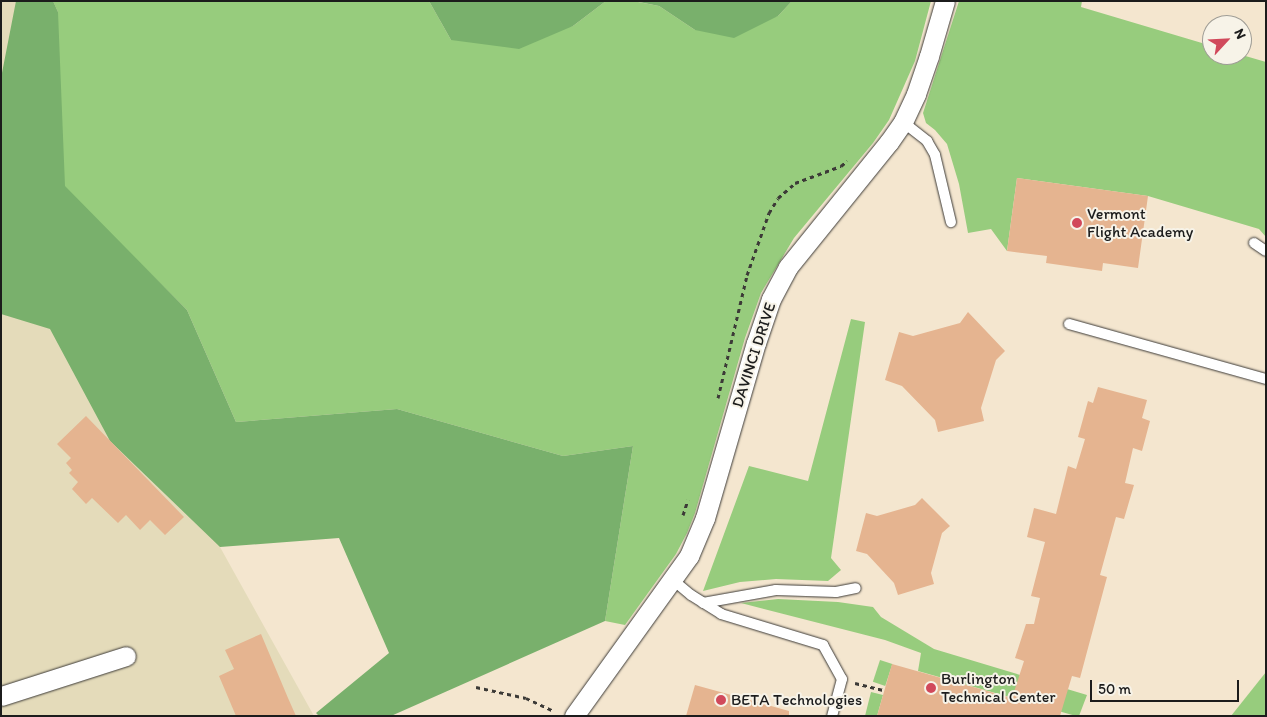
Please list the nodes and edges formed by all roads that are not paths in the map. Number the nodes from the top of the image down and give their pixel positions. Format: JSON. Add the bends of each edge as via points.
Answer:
{"nodes":[{"id":1,"x":945,"y":1,"type":"edge"},
{"id":2,"x":902,"y":122,"type":"junction"},
{"id":3,"x":951,"y":222,"type":"dead end"},
{"id":4,"x":1254,"y":243,"type":"dead end"},
{"id":5,"x":1266,"y":251,"type":"edge"},
{"id":6,"x":1069,"y":324,"type":"dead end"},
{"id":7,"x":1266,"y":379,"type":"edge"},
{"id":8,"x":674,"y":580,"type":"junction"},
{"id":9,"x":856,"y":588,"type":"dead end"},
{"id":10,"x":703,"y":603,"type":"junction"},
{"id":11,"x":126,"y":656,"type":"dead end"},
{"id":12,"x":1,"y":696,"type":"edge"},
{"id":13,"x":574,"y":716,"type":"edge"},
{"id":14,"x":832,"y":716,"type":"edge"}],
"edges":[{"from":1,"to":2,"type":"street","name":"DAVINCI DRIVE","via":[[916,94]]},
{"from":2,"to":3,"type":"lane","via":[[927,140],[935,155]]},
{"from":2,"to":8,"type":"street","name":"DAVINCI DRIVE","via":[[788,267],[772,299],[731,426],[706,518]]},
{"from":4,"to":5,"type":"lane"},
{"from":6,"to":7,"type":"lane"},
{"from":8,"to":10,"type":"lane"},
{"from":8,"to":13,"type":"street","name":"DAVINCI DRIVE"},
{"from":9,"to":10,"type":"lane","via":[[836,592],[776,590]]},
{"from":10,"to":14,"type":"lane","via":[[722,614],[823,645],[842,679]]},
{"from":11,"to":12,"type":"street"}]}
